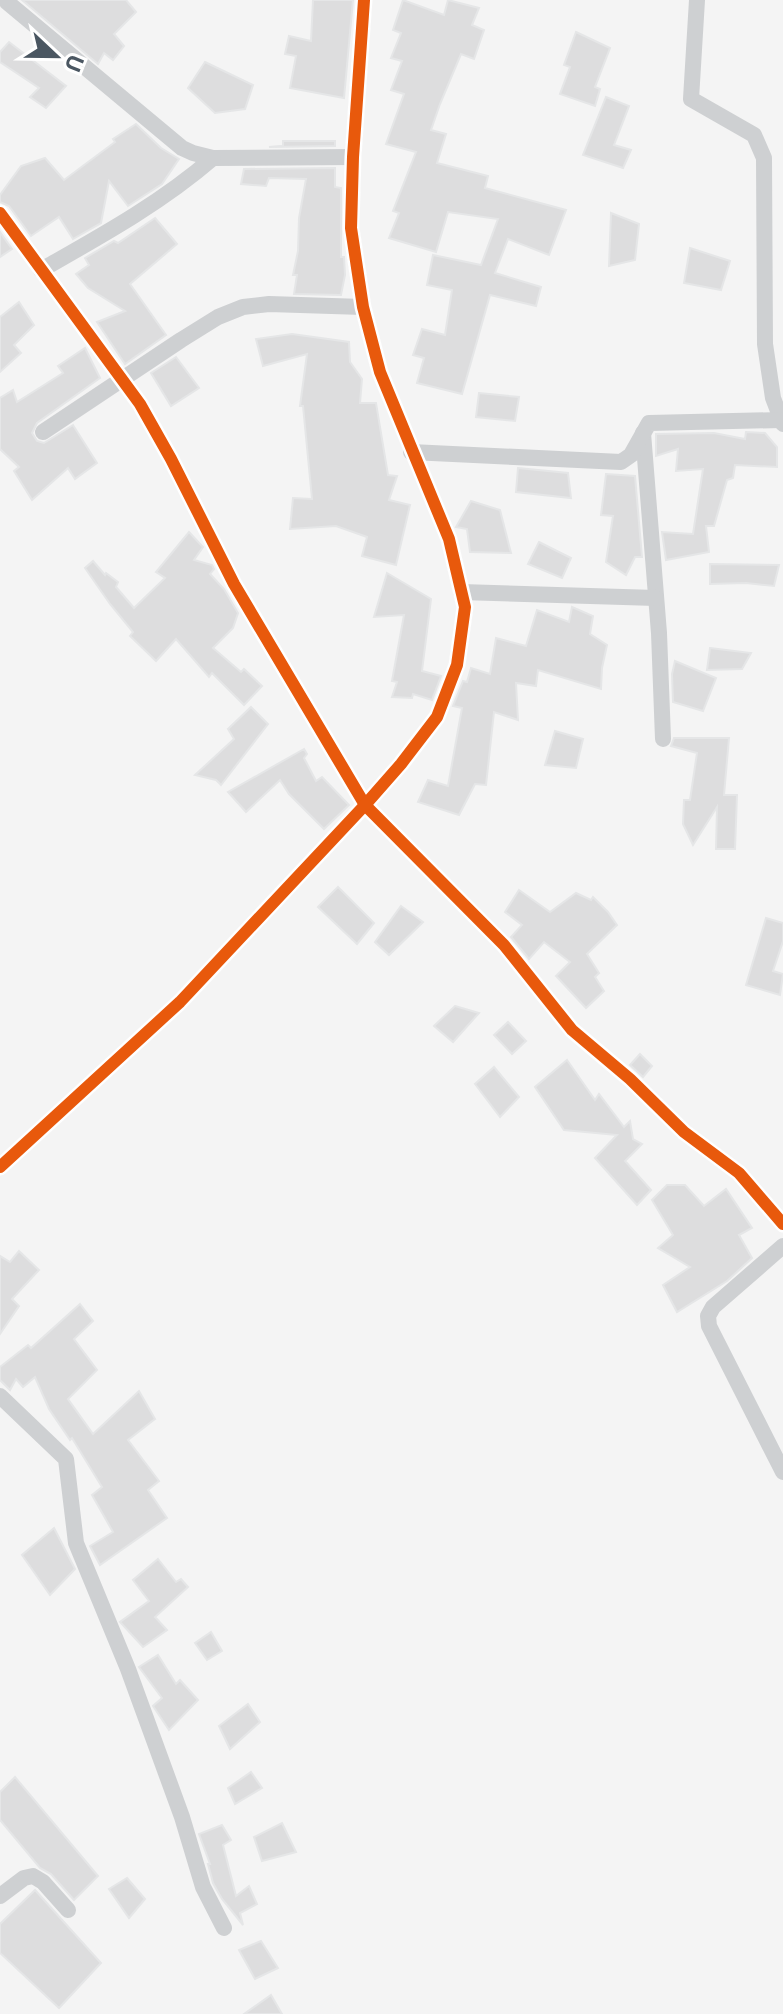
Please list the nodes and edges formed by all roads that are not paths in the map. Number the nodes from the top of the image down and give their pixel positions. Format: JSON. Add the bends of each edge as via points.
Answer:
{"nodes":[{"id":1,"x":364,"y":0,"type":"edge"},
{"id":2,"x":697,"y":0,"type":"edge"},
{"id":3,"x":5,"y":5,"type":"edge"},
{"id":4,"x":353,"y":157,"type":"junction"},
{"id":5,"x":213,"y":158,"type":"junction"},
{"id":6,"x":0,"y":213,"type":"edge"},
{"id":7,"x":41,"y":270,"type":"junction"},
{"id":8,"x":363,"y":307,"type":"junction"},
{"id":9,"x":122,"y":380,"type":"junction"},
{"id":10,"x":782,"y":422,"type":"edge"},
{"id":11,"x":643,"y":431,"type":"junction"},
{"id":12,"x":43,"y":432,"type":"dead end"},
{"id":13,"x":411,"y":452,"type":"junction"},
{"id":14,"x":461,"y":592,"type":"junction"},
{"id":15,"x":656,"y":598,"type":"junction"},
{"id":16,"x":663,"y":739,"type":"dead end"},
{"id":17,"x":365,"y":805,"type":"junction"},
{"id":18,"x":0,"y":1167,"type":"edge"},
{"id":19,"x":783,"y":1224,"type":"edge"},
{"id":20,"x":783,"y":1246,"type":"edge"},
{"id":21,"x":0,"y":1396,"type":"edge"},
{"id":22,"x":783,"y":1472,"type":"edge"},
{"id":23,"x":0,"y":1896,"type":"edge"},
{"id":24,"x":68,"y":1910,"type":"dead end"},
{"id":25,"x":224,"y":1928,"type":"dead end"}],
"edges":[{"from":1,"to":4,"type":"street"},
{"from":2,"to":10,"type":"street","via":[[691,99],[754,135],[764,158],[765,344]]},
{"from":3,"to":5,"type":"street","via":[[182,148]]},
{"from":4,"to":5,"type":"street"},
{"from":4,"to":8,"type":"street","via":[[351,228]]},
{"from":5,"to":7,"type":"street","via":[[155,203]]},
{"from":6,"to":7,"type":"street"},
{"from":7,"to":9,"type":"street"},
{"from":8,"to":9,"type":"street","via":[[243,307],[218,317]]},
{"from":8,"to":13,"type":"street","via":[[380,372]]},
{"from":9,"to":12,"type":"street"},
{"from":9,"to":17,"type":"street","via":[[171,459],[234,584]]},
{"from":10,"to":11,"type":"street","via":[[649,423]]},
{"from":11,"to":13,"type":"street","via":[[631,455],[621,462]]},
{"from":11,"to":15,"type":"street"},
{"from":13,"to":14,"type":"street","via":[[449,539]]},
{"from":14,"to":15,"type":"street"},
{"from":14,"to":17,"type":"street","via":[[465,607],[457,665],[437,717]]},
{"from":15,"to":16,"type":"street"},
{"from":17,"to":18,"type":"street","via":[[180,1002]]},
{"from":17,"to":19,"type":"street","via":[[504,945],[572,1030],[684,1132],[739,1173]]},
{"from":20,"to":22,"type":"street","via":[[708,1316]]},
{"from":21,"to":25,"type":"street","via":[[66,1459],[76,1543],[128,1669],[203,1887]]},
{"from":23,"to":24,"type":"street","via":[[33,1876]]}]}
